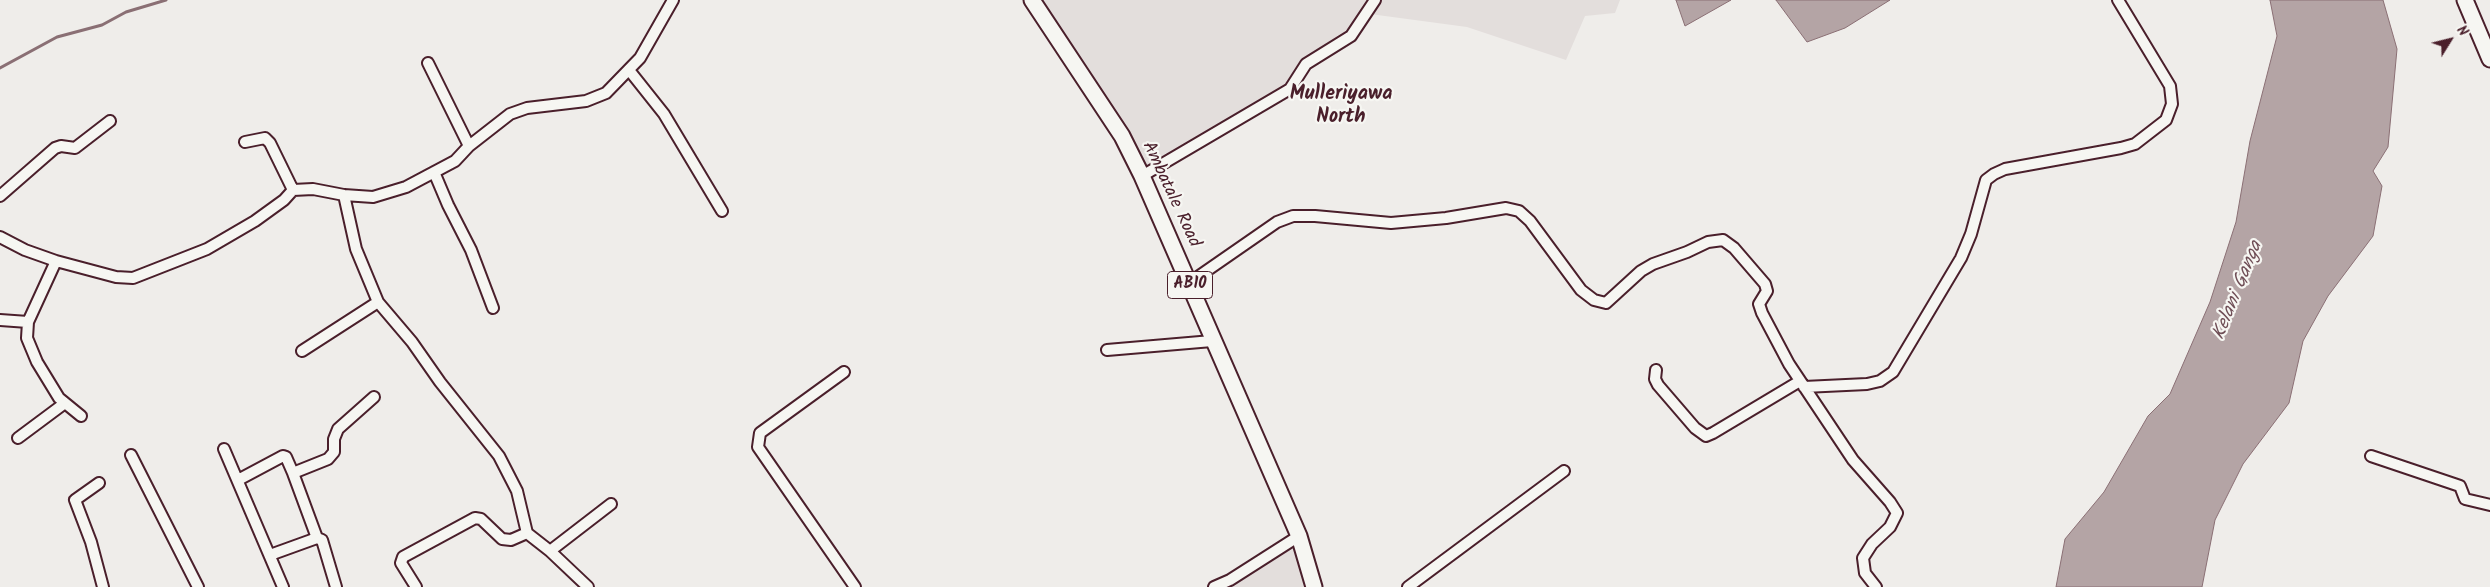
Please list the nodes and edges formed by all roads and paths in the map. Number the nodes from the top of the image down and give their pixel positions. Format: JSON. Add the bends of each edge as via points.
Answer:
{"nodes":[{"id":1,"x":673,"y":0,"type":"edge"},
{"id":2,"x":1032,"y":0,"type":"edge"},
{"id":3,"x":1374,"y":0,"type":"edge"},
{"id":4,"x":2118,"y":0,"type":"edge"},
{"id":5,"x":2466,"y":0,"type":"edge"},
{"id":6,"x":2490,"y":59,"type":"edge"},
{"id":7,"x":428,"y":63,"type":"dead end"},
{"id":8,"x":629,"y":70,"type":"junction"},
{"id":9,"x":110,"y":121,"type":"dead end"},
{"id":10,"x":245,"y":142,"type":"dead end"},
{"id":11,"x":469,"y":146,"type":"junction"},
{"id":12,"x":434,"y":172,"type":"junction"},
{"id":13,"x":1142,"y":176,"type":"junction"},
{"id":14,"x":293,"y":190,"type":"junction"},
{"id":15,"x":344,"y":195,"type":"junction"},
{"id":16,"x":0,"y":196,"type":"edge"},
{"id":17,"x":722,"y":211,"type":"dead end"},
{"id":18,"x":0,"y":237,"type":"edge"},
{"id":19,"x":56,"y":261,"type":"junction"},
{"id":20,"x":1189,"y":283,"type":"junction"},
{"id":21,"x":378,"y":302,"type":"junction"},
{"id":22,"x":493,"y":308,"type":"dead end"},
{"id":23,"x":0,"y":320,"type":"edge"},
{"id":24,"x":28,"y":322,"type":"junction"},
{"id":25,"x":1212,"y":341,"type":"junction"},
{"id":26,"x":1107,"y":350,"type":"dead end"},
{"id":27,"x":302,"y":351,"type":"dead end"},
{"id":28,"x":1656,"y":370,"type":"dead end"},
{"id":29,"x":844,"y":372,"type":"dead end"},
{"id":30,"x":1802,"y":384,"type":"junction"},
{"id":31,"x":374,"y":397,"type":"dead end"},
{"id":32,"x":65,"y":403,"type":"junction"},
{"id":33,"x":80,"y":416,"type":"dead end"},
{"id":34,"x":18,"y":438,"type":"dead end"},
{"id":35,"x":224,"y":449,"type":"dead end"},
{"id":36,"x":131,"y":455,"type":"dead end"},
{"id":37,"x":2371,"y":456,"type":"dead end"},
{"id":38,"x":1564,"y":471,"type":"dead end"},
{"id":39,"x":293,"y":473,"type":"junction"},
{"id":40,"x":238,"y":480,"type":"junction"},
{"id":41,"x":99,"y":483,"type":"dead end"},
{"id":42,"x":611,"y":504,"type":"dead end"},
{"id":43,"x":2490,"y":505,"type":"edge"},
{"id":44,"x":527,"y":532,"type":"junction"},
{"id":45,"x":1298,"y":536,"type":"junction"},
{"id":46,"x":317,"y":538,"type":"junction"},
{"id":47,"x":550,"y":551,"type":"junction"},
{"id":48,"x":270,"y":554,"type":"junction"},
{"id":49,"x":103,"y":587,"type":"edge"},
{"id":50,"x":198,"y":587,"type":"edge"},
{"id":51,"x":283,"y":587,"type":"edge"},
{"id":52,"x":336,"y":587,"type":"edge"},
{"id":53,"x":416,"y":587,"type":"edge"},
{"id":54,"x":588,"y":587,"type":"edge"},
{"id":55,"x":855,"y":587,"type":"edge"},
{"id":56,"x":1214,"y":587,"type":"edge"},
{"id":57,"x":1314,"y":587,"type":"edge"},
{"id":58,"x":1408,"y":587,"type":"edge"},
{"id":59,"x":1876,"y":587,"type":"edge"}],
"edges":[{"from":1,"to":8,"type":"street","via":[[640,58]]},
{"from":2,"to":13,"type":"main road","name":"Ambatale Road","number":"AB10","via":[[1122,136]]},
{"from":3,"to":13,"type":"street","via":[[1351,36],[1306,64],[1290,89]]},
{"from":4,"to":30,"type":"street","via":[[2170,86],[2172,104],[2166,120],[2135,144],[2005,169],[1994,174],[1986,180],[1961,258],[1893,372],[1880,381],[1867,384]]},
{"from":5,"to":6,"type":"main road"},
{"from":7,"to":11,"type":"street"},
{"from":8,"to":11,"type":"street","via":[[606,94],[586,101],[527,108],[510,114]]},
{"from":8,"to":17,"type":"street","via":[[664,114]]},
{"from":9,"to":16,"type":"street","via":[[75,148],[55,148]]},
{"from":10,"to":14,"type":"street","via":[[265,138],[270,143]]},
{"from":11,"to":12,"type":"street","via":[[455,161]]},
{"from":12,"to":15,"type":"street","via":[[406,187],[373,197]]},
{"from":12,"to":22,"type":"street","via":[[471,250]]},
{"from":13,"to":20,"type":"main road","name":"Ambatale Road","number":"AB10"},
{"from":14,"to":15,"type":"street","via":[[313,189]]},
{"from":14,"to":19,"type":"street","via":[[255,221],[207,249],[134,278],[116,277]]},
{"from":15,"to":21,"type":"street","via":[[356,248]]},
{"from":18,"to":19,"type":"street"},
{"from":19,"to":24,"type":"street"},
{"from":20,"to":25,"type":"main road","name":"Ambatale Road","number":"AB10"},
{"from":20,"to":30,"type":"street","via":[[1277,222],[1293,216],[1391,223],[1506,208],[1519,211],[1581,290],[1594,300],[1606,303],[1653,264],[1708,242],[1723,240],[1734,248],[1764,284],[1767,291],[1759,304],[1762,313]]},
{"from":21,"to":27,"type":"street"},
{"from":21,"to":44,"type":"street","via":[[500,456],[517,491]]},
{"from":23,"to":24,"type":"street"},
{"from":24,"to":32,"type":"street","via":[[27,338],[31,351]]},
{"from":25,"to":26,"type":"street"},
{"from":25,"to":45,"type":"main road","name":"Ambatale Road","number":"AB10"},
{"from":28,"to":30,"type":"street","via":[[1658,385],[1695,428],[1706,436]]},
{"from":29,"to":55,"type":"street","via":[[760,433],[758,447]]},
{"from":30,"to":59,"type":"street","via":[[1853,460],[1897,513],[1890,527],[1872,544],[1864,558],[1865,573]]},
{"from":31,"to":39,"type":"street","via":[[338,429],[334,452],[328,459]]},
{"from":32,"to":33,"type":"street"},
{"from":32,"to":34,"type":"street"},
{"from":35,"to":40,"type":"street"},
{"from":36,"to":50,"type":"street"},
{"from":37,"to":43,"type":"street","via":[[2460,486],[2466,499]]},
{"from":38,"to":58,"type":"street"},
{"from":39,"to":40,"type":"street","via":[[284,456]]},
{"from":39,"to":46,"type":"street"},
{"from":40,"to":48,"type":"street"},
{"from":41,"to":49,"type":"street","via":[[76,500]]},
{"from":42,"to":47,"type":"street"},
{"from":44,"to":47,"type":"street"},
{"from":44,"to":53,"type":"street","via":[[511,540],[502,539],[475,518],[403,557],[402,563]]},
{"from":45,"to":56,"type":"street"},
{"from":45,"to":57,"type":"main road","name":"Ambatale Road","number":"AB10"},
{"from":46,"to":48,"type":"street"},
{"from":46,"to":52,"type":"street","via":[[322,540]]},
{"from":47,"to":54,"type":"street"},
{"from":48,"to":51,"type":"street"}]}
